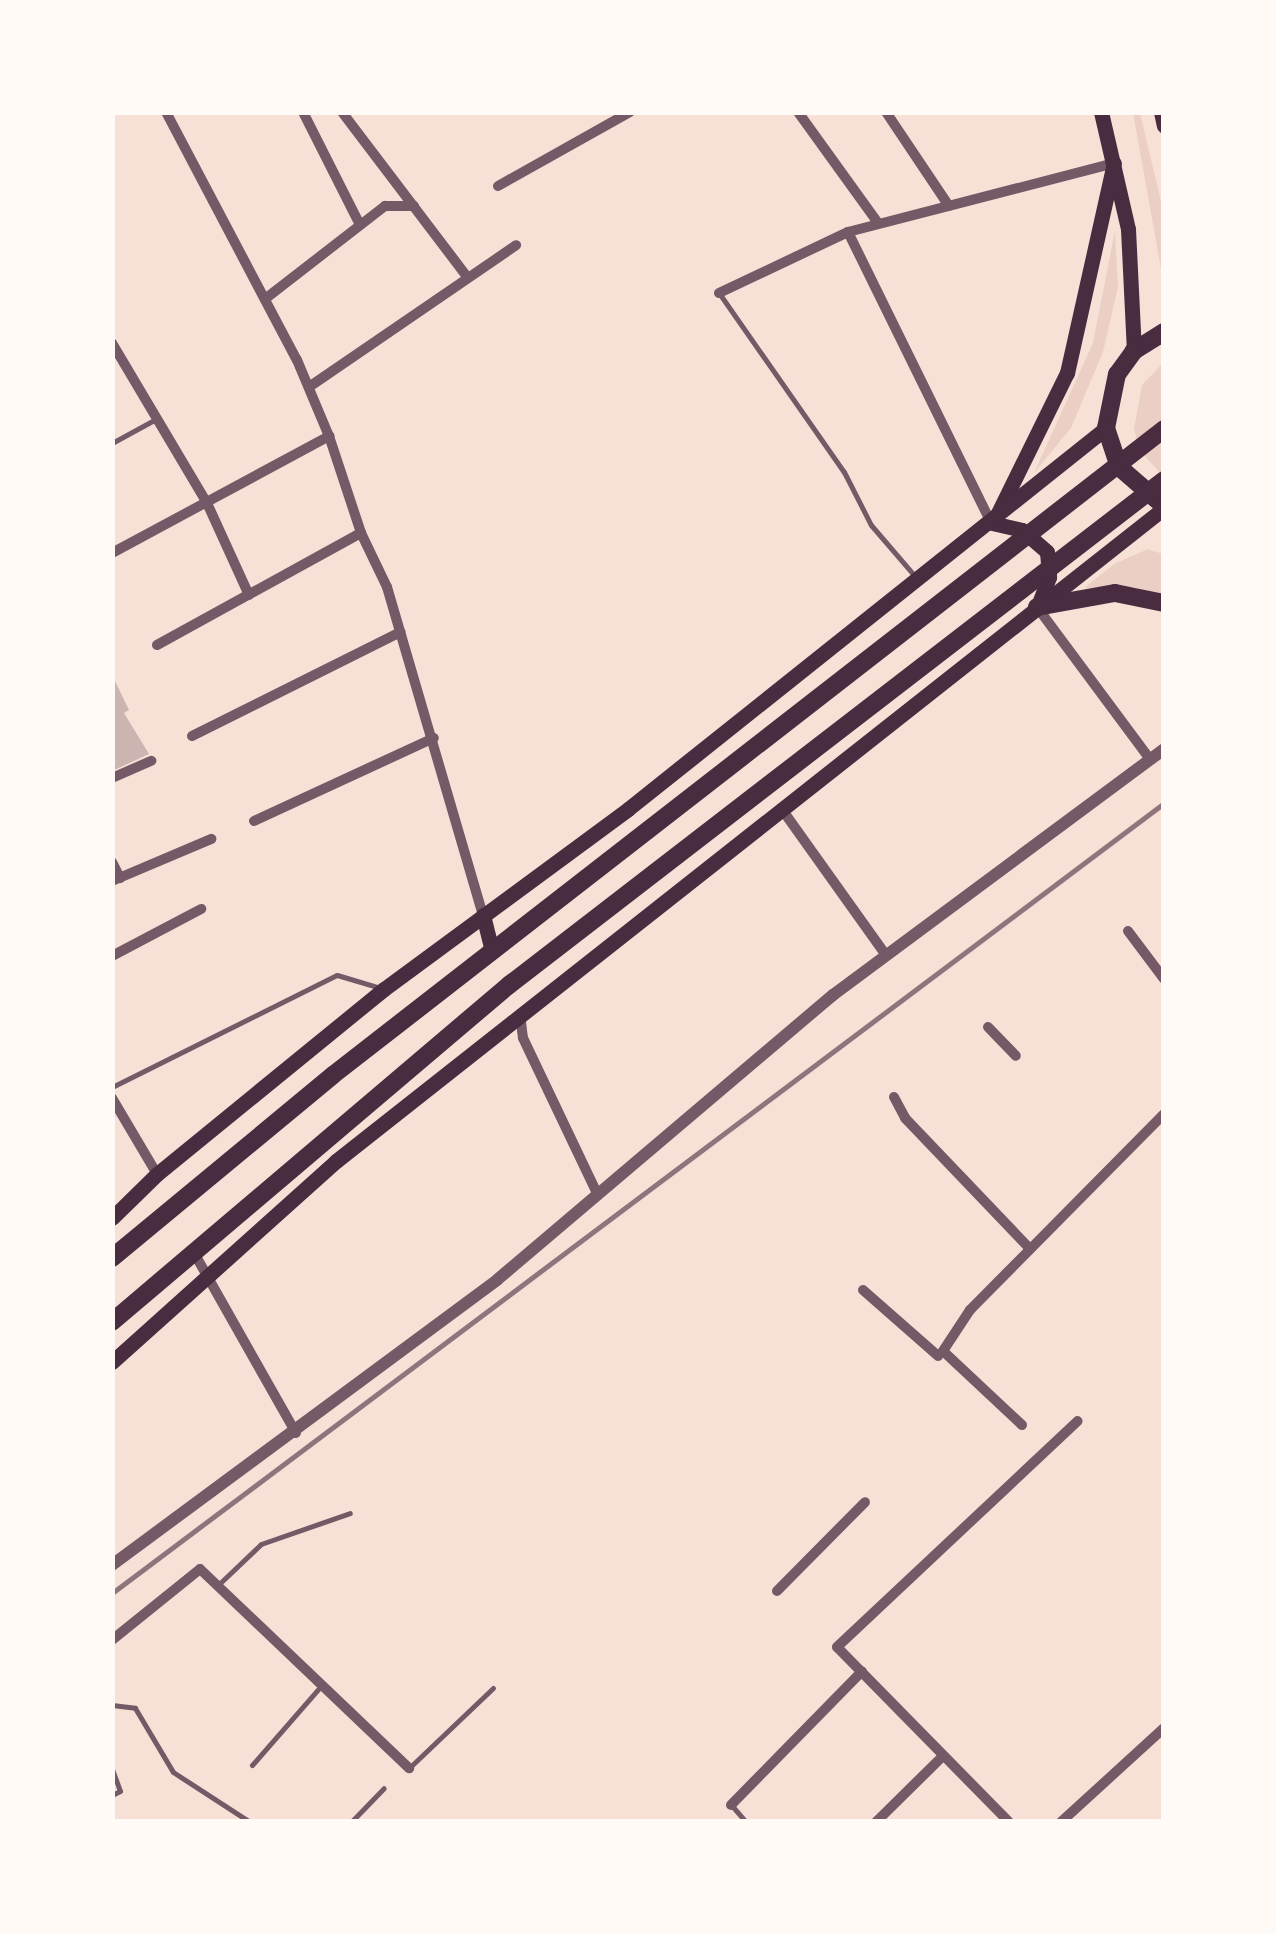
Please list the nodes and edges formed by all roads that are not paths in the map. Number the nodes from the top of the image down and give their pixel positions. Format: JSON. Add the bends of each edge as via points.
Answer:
{"nodes":[{"id":1,"x":166,"y":112,"type":"edge"},
{"id":2,"x":303,"y":112,"type":"edge"},
{"id":3,"x":342,"y":112,"type":"edge"},
{"id":4,"x":630,"y":112,"type":"edge"},
{"id":5,"x":798,"y":112,"type":"edge"},
{"id":6,"x":886,"y":112,"type":"edge"},
{"id":7,"x":1101,"y":112,"type":"edge"},
{"id":8,"x":1160,"y":112,"type":"edge"},
{"id":9,"x":1164,"y":126,"type":"edge"},
{"id":10,"x":1114,"y":164,"type":"junction"},
{"id":11,"x":498,"y":186,"type":"dead end"},
{"id":12,"x":414,"y":206,"type":"junction"},
{"id":13,"x":949,"y":206,"type":"junction"},
{"id":14,"x":359,"y":223,"type":"junction"},
{"id":15,"x":878,"y":224,"type":"junction"},
{"id":16,"x":848,"y":232,"type":"junction"},
{"id":17,"x":516,"y":245,"type":"dead end"},
{"id":18,"x":468,"y":278,"type":"junction"},
{"id":19,"x":719,"y":293,"type":"joint"},
{"id":20,"x":265,"y":299,"type":"junction"},
{"id":21,"x":1164,"y":332,"type":"edge"},
{"id":22,"x":112,"y":342,"type":"edge"},
{"id":23,"x":1134,"y":351,"type":"junction"},
{"id":24,"x":118,"y":363,"type":"edge"},
{"id":25,"x":308,"y":387,"type":"junction"},
{"id":26,"x":159,"y":418,"type":"junction"},
{"id":27,"x":1106,"y":428,"type":"junction"},
{"id":28,"x":1164,"y":429,"type":"edge"},
{"id":29,"x":329,"y":436,"type":"junction"},
{"id":30,"x":112,"y":443,"type":"edge"},
{"id":31,"x":1164,"y":480,"type":"edge"},
{"id":32,"x":206,"y":504,"type":"junction"},
{"id":33,"x":1164,"y":507,"type":"edge"},
{"id":34,"x":993,"y":521,"type":"junction"},
{"id":35,"x":361,"y":533,"type":"junction"},
{"id":36,"x":112,"y":553,"type":"edge"},
{"id":37,"x":919,"y":581,"type":"junction"},
{"id":38,"x":249,"y":595,"type":"junction"},
{"id":39,"x":1164,"y":603,"type":"edge"},
{"id":40,"x":1037,"y":607,"type":"junction"},
{"id":41,"x":401,"y":632,"type":"junction"},
{"id":42,"x":157,"y":645,"type":"dead end"},
{"id":43,"x":192,"y":736,"type":"dead end"},
{"id":44,"x":434,"y":738,"type":"junction"},
{"id":45,"x":1164,"y":749,"type":"edge"},
{"id":46,"x":1149,"y":758,"type":"junction"},
{"id":47,"x":152,"y":761,"type":"dead end"},
{"id":48,"x":112,"y":778,"type":"edge"},
{"id":49,"x":782,"y":808,"type":"junction"},
{"id":50,"x":254,"y":821,"type":"dead end"},
{"id":51,"x":210,"y":839,"type":"dead end"},
{"id":52,"x":112,"y":862,"type":"edge"},
{"id":53,"x":116,"y":879,"type":"edge"},
{"id":54,"x":200,"y":909,"type":"dead end"},
{"id":55,"x":483,"y":916,"type":"junction"},
{"id":56,"x":1128,"y":931,"type":"dead end"},
{"id":57,"x":492,"y":951,"type":"junction"},
{"id":58,"x":885,"y":954,"type":"junction"},
{"id":59,"x":112,"y":956,"type":"edge"},
{"id":60,"x":1163,"y":978,"type":"edge"},
{"id":61,"x":510,"y":986,"type":"junction"},
{"id":62,"x":384,"y":988,"type":"junction"},
{"id":63,"x":520,"y":1014,"type":"junction"},
{"id":64,"x":988,"y":1027,"type":"dead end"},
{"id":65,"x":1016,"y":1056,"type":"dead end"},
{"id":66,"x":112,"y":1086,"type":"edge"},
{"id":67,"x":894,"y":1097,"type":"dead end"},
{"id":68,"x":112,"y":1098,"type":"edge"},
{"id":69,"x":1164,"y":1114,"type":"edge"},
{"id":70,"x":157,"y":1174,"type":"junction"},
{"id":71,"x":598,"y":1195,"type":"junction"},
{"id":72,"x":112,"y":1218,"type":"edge"},
{"id":73,"x":1030,"y":1249,"type":"junction"},
{"id":74,"x":192,"y":1250,"type":"junction"},
{"id":75,"x":112,"y":1258,"type":"edge"},
{"id":76,"x":206,"y":1274,"type":"junction"},
{"id":77,"x":864,"y":1290,"type":"dead end"},
{"id":78,"x":112,"y":1322,"type":"edge"},
{"id":79,"x":940,"y":1354,"type":"junction"},
{"id":80,"x":112,"y":1362,"type":"edge"},
{"id":81,"x":1078,"y":1421,"type":"dead end"},
{"id":82,"x":1022,"y":1425,"type":"dead end"},
{"id":83,"x":296,"y":1433,"type":"junction"},
{"id":84,"x":866,"y":1502,"type":"dead end"},
{"id":85,"x":350,"y":1513,"type":"dead end"},
{"id":86,"x":112,"y":1565,"type":"edge"},
{"id":87,"x":218,"y":1585,"type":"junction"},
{"id":88,"x":777,"y":1592,"type":"dead end"},
{"id":89,"x":112,"y":1640,"type":"edge"},
{"id":90,"x":862,"y":1671,"type":"junction"},
{"id":91,"x":322,"y":1684,"type":"junction"},
{"id":92,"x":493,"y":1688,"type":"dead end"},
{"id":93,"x":112,"y":1705,"type":"edge"},
{"id":94,"x":1164,"y":1728,"type":"edge"},
{"id":95,"x":942,"y":1757,"type":"junction"},
{"id":96,"x":252,"y":1766,"type":"dead end"},
{"id":97,"x":409,"y":1768,"type":"joint"},
{"id":98,"x":112,"y":1769,"type":"edge"},
{"id":99,"x":384,"y":1788,"type":"dead end"},
{"id":100,"x":112,"y":1794,"type":"edge"},
{"id":101,"x":731,"y":1805,"type":"joint"},
{"id":102,"x":250,"y":1822,"type":"edge"},
{"id":103,"x":351,"y":1822,"type":"edge"},
{"id":104,"x":746,"y":1822,"type":"edge"},
{"id":105,"x":876,"y":1822,"type":"edge"},
{"id":106,"x":1009,"y":1822,"type":"edge"},
{"id":107,"x":1061,"y":1822,"type":"edge"}],
"edges":[{"from":1,"to":20,"type":"street"},
{"from":2,"to":14,"type":"street"},
{"from":3,"to":12,"type":"street"},
{"from":4,"to":11,"type":"street"},
{"from":5,"to":15,"type":"street"},
{"from":6,"to":13,"type":"street"},
{"from":7,"to":10,"type":"main road"},
{"from":8,"to":9,"type":"main road"},
{"from":10,"to":13,"type":"street"},
{"from":10,"to":23,"type":"main road","via":[[1132,263]]},
{"from":10,"to":34,"type":"main road","via":[[1068,373]]},
{"from":12,"to":14,"type":"street","via":[[385,206]]},
{"from":12,"to":18,"type":"street"},
{"from":13,"to":15,"type":"street"},
{"from":14,"to":20,"type":"street"},
{"from":15,"to":16,"type":"street"},
{"from":16,"to":19,"type":"street"},
{"from":16,"to":34,"type":"street"},
{"from":17,"to":18,"type":"street"},
{"from":18,"to":25,"type":"street"},
{"from":19,"to":37,"type":"lane","via":[[844,472],[871,525]]},
{"from":20,"to":25,"type":"street"},
{"from":21,"to":23,"type":"highway"},
{"from":22,"to":24,"type":"street"},
{"from":23,"to":27,"type":"highway","via":[[1109,394]]},
{"from":24,"to":26,"type":"street"},
{"from":25,"to":29,"type":"street"},
{"from":26,"to":30,"type":"lane"},
{"from":26,"to":32,"type":"street"},
{"from":27,"to":33,"type":"highway","via":[[1118,467]]},
{"from":27,"to":34,"type":"main road"},
{"from":28,"to":57,"type":"highway"},
{"from":29,"to":32,"type":"street"},
{"from":29,"to":35,"type":"street"},
{"from":31,"to":61,"type":"highway"},
{"from":32,"to":36,"type":"street"},
{"from":32,"to":38,"type":"street"},
{"from":33,"to":40,"type":"main road"},
{"from":34,"to":37,"type":"main road"},
{"from":34,"to":40,"type":"main road","via":[[1022,530],[1047,552],[1049,576]]},
{"from":35,"to":38,"type":"street"},
{"from":35,"to":41,"type":"street"},
{"from":37,"to":55,"type":"main road"},
{"from":38,"to":42,"type":"street"},
{"from":39,"to":40,"type":"highway","via":[[1115,594]]},
{"from":40,"to":46,"type":"street"},
{"from":40,"to":49,"type":"main road"},
{"from":41,"to":43,"type":"street"},
{"from":41,"to":44,"type":"street"},
{"from":44,"to":50,"type":"street"},
{"from":44,"to":55,"type":"street"},
{"from":45,"to":46,"type":"street"},
{"from":46,"to":58,"type":"street"},
{"from":47,"to":48,"type":"street"},
{"from":49,"to":58,"type":"street"},
{"from":49,"to":63,"type":"main road"},
{"from":51,"to":53,"type":"street"},
{"from":52,"to":53,"type":"street"},
{"from":54,"to":59,"type":"street"},
{"from":55,"to":57,"type":"main road"},
{"from":55,"to":62,"type":"main road"},
{"from":56,"to":60,"type":"street"},
{"from":57,"to":75,"type":"highway"},
{"from":58,"to":71,"type":"street"},
{"from":61,"to":63,"type":"main road"},
{"from":61,"to":74,"type":"highway"},
{"from":62,"to":66,"type":"lane","via":[[337,975]]},
{"from":62,"to":70,"type":"main road"},
{"from":63,"to":71,"type":"street","via":[[523,1038]]},
{"from":63,"to":76,"type":"main road"},
{"from":64,"to":65,"type":"street"},
{"from":67,"to":73,"type":"street","via":[[905,1118]]},
{"from":68,"to":70,"type":"street"},
{"from":69,"to":73,"type":"street"},
{"from":70,"to":72,"type":"main road"},
{"from":71,"to":83,"type":"street"},
{"from":73,"to":79,"type":"street","via":[[970,1310]]},
{"from":74,"to":76,"type":"street"},
{"from":74,"to":78,"type":"highway"},
{"from":76,"to":80,"type":"main road"},
{"from":76,"to":83,"type":"street"},
{"from":77,"to":79,"type":"street"},
{"from":79,"to":82,"type":"street"},
{"from":81,"to":90,"type":"street","via":[[837,1647]]},
{"from":83,"to":86,"type":"street"},
{"from":84,"to":88,"type":"street"},
{"from":85,"to":87,"type":"lane","via":[[261,1544]]},
{"from":87,"to":89,"type":"street","via":[[200,1568]]},
{"from":87,"to":91,"type":"street"},
{"from":90,"to":95,"type":"street"},
{"from":90,"to":101,"type":"street"},
{"from":91,"to":96,"type":"lane"},
{"from":91,"to":97,"type":"street"},
{"from":92,"to":97,"type":"lane"},
{"from":93,"to":102,"type":"lane","via":[[135,1708],[173,1772]]},
{"from":94,"to":107,"type":"street"},
{"from":95,"to":105,"type":"street"},
{"from":95,"to":106,"type":"street"},
{"from":98,"to":100,"type":"lane","via":[[120,1792]]},
{"from":99,"to":103,"type":"lane"},
{"from":101,"to":104,"type":"lane"}]}
